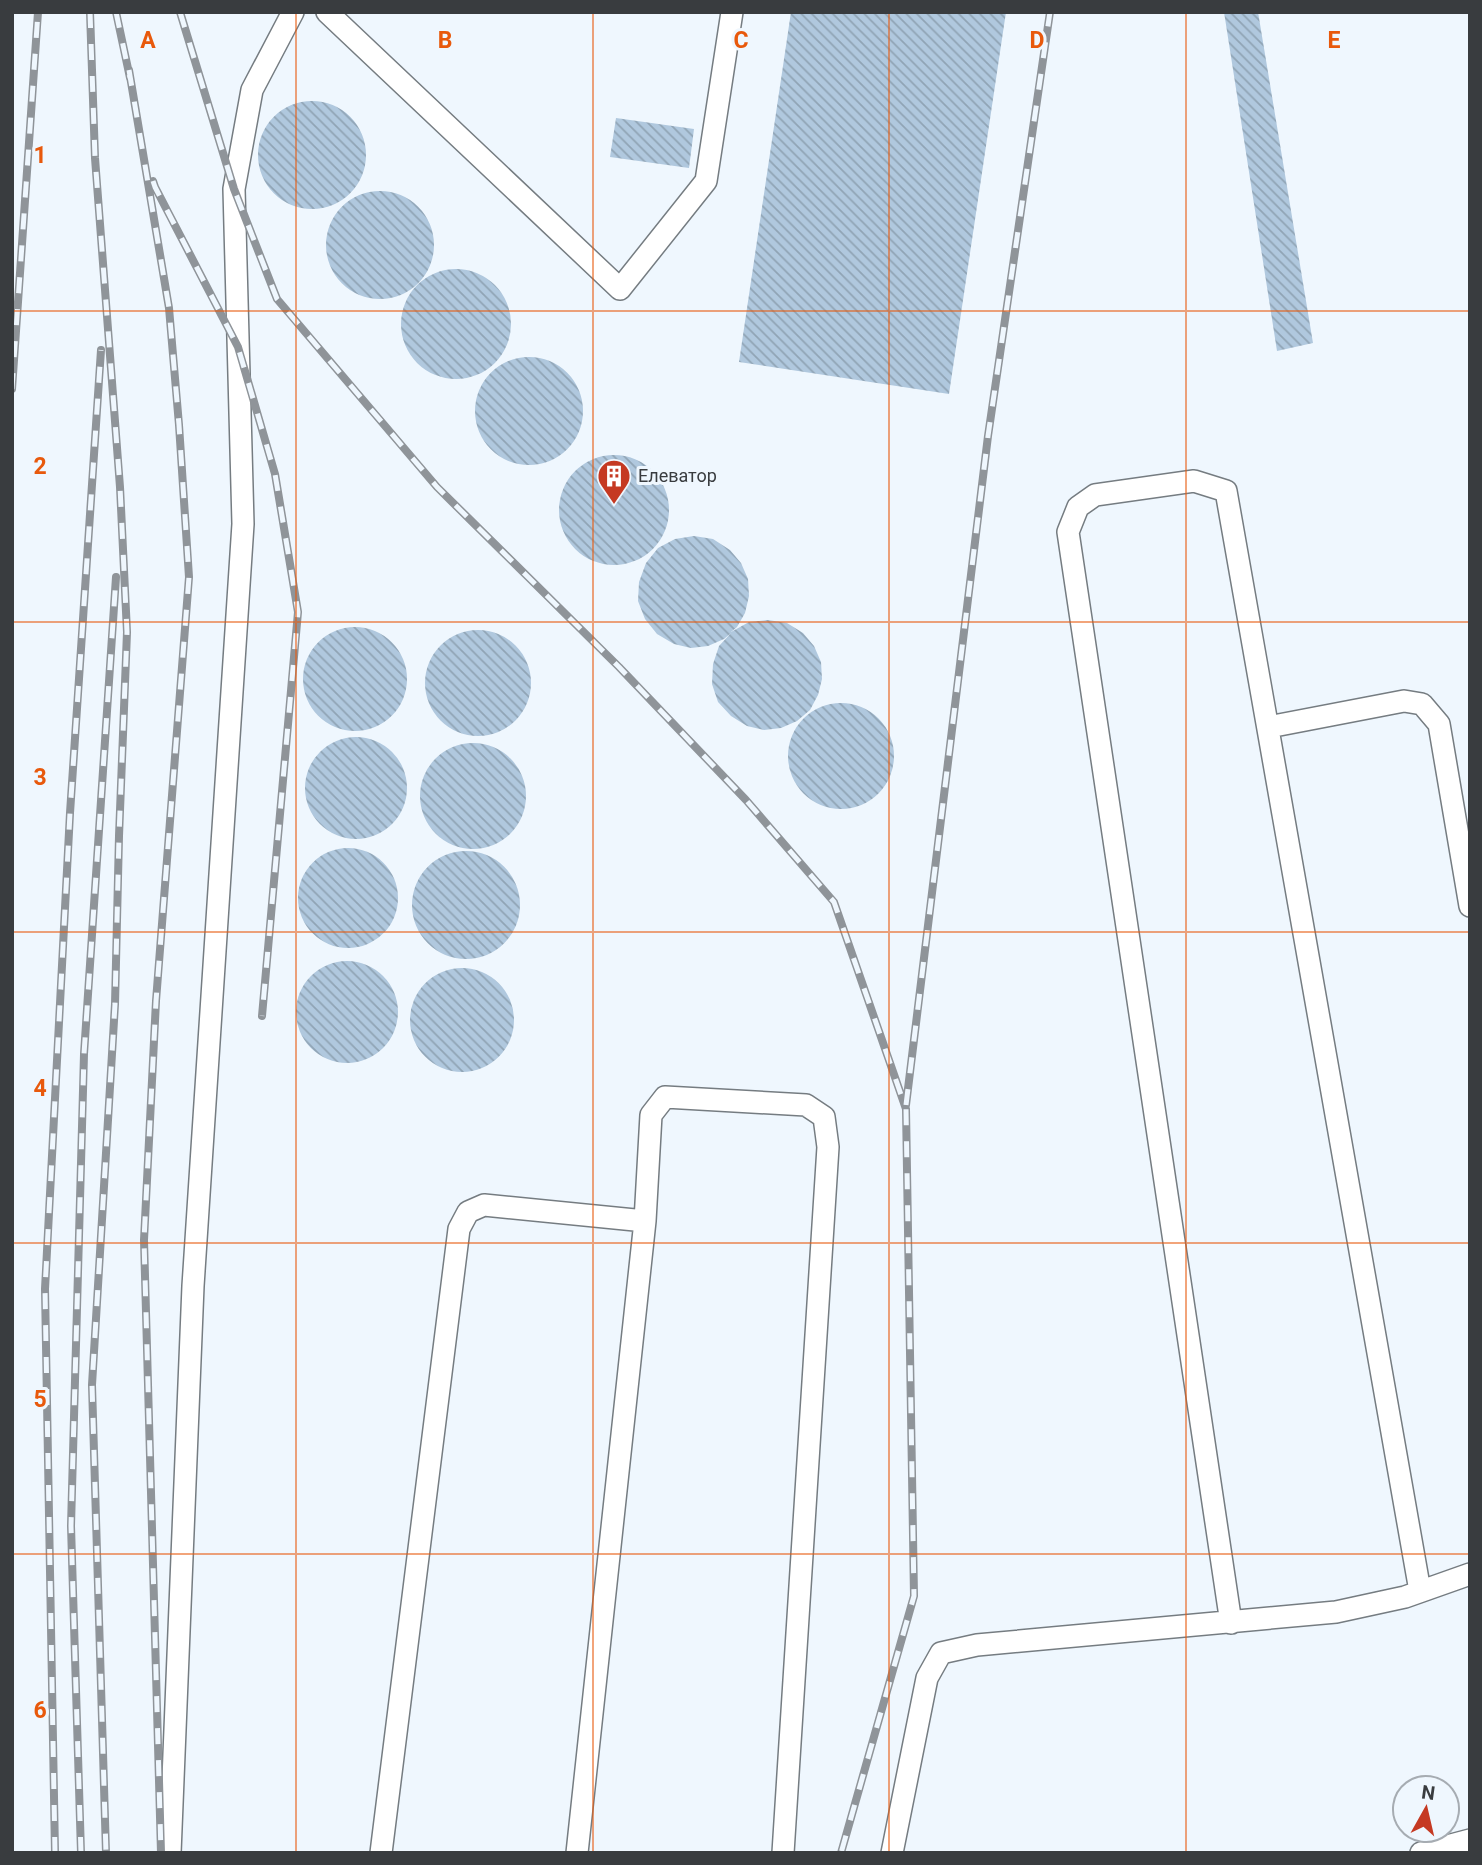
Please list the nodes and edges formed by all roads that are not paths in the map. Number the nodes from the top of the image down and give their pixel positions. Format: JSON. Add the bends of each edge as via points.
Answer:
{"nodes":[{"id":1,"x":293,"y":12,"type":"edge"},
{"id":2,"x":327,"y":12,"type":"edge"},
{"id":3,"x":732,"y":12,"type":"edge"},
{"id":4,"x":1269,"y":727,"type":"junction"},
{"id":5,"x":1470,"y":906,"type":"edge"},
{"id":6,"x":645,"y":1221,"type":"junction"},
{"id":7,"x":1470,"y":1574,"type":"edge"},
{"id":8,"x":1420,"y":1591,"type":"junction"},
{"id":9,"x":1231,"y":1623,"type":"junction"},
{"id":10,"x":1470,"y":1840,"type":"edge"},
{"id":11,"x":170,"y":1853,"type":"edge"},
{"id":12,"x":382,"y":1853,"type":"edge"},
{"id":13,"x":577,"y":1853,"type":"edge"},
{"id":14,"x":783,"y":1853,"type":"edge"},
{"id":15,"x":892,"y":1853,"type":"edge"},
{"id":16,"x":1421,"y":1853,"type":"edge"}],
"edges":[{"from":1,"to":11,"type":"lane","via":[[252,90],[234,189],[243,524],[194,1286]]},
{"from":2,"to":3,"type":"lane","via":[[620,289],[706,181]]},
{"from":4,"to":5,"type":"lane","via":[[1404,701],[1422,704],[1439,724]]},
{"from":4,"to":8,"type":"lane"},
{"from":4,"to":9,"type":"lane","via":[[1226,491],[1194,481],[1095,495],[1078,507],[1068,532]]},
{"from":6,"to":12,"type":"lane","via":[[484,1205],[468,1212],[459,1229]]},
{"from":6,"to":13,"type":"lane"},
{"from":6,"to":14,"type":"lane","via":[[651,1115],[665,1097],[806,1105],[824,1117],[828,1147]]},
{"from":7,"to":8,"type":"lane"},
{"from":8,"to":9,"type":"lane","via":[[1336,1612]]},
{"from":9,"to":15,"type":"lane","via":[[977,1645],[941,1653],[927,1678]]},
{"from":10,"to":16,"type":"lane"}]}
